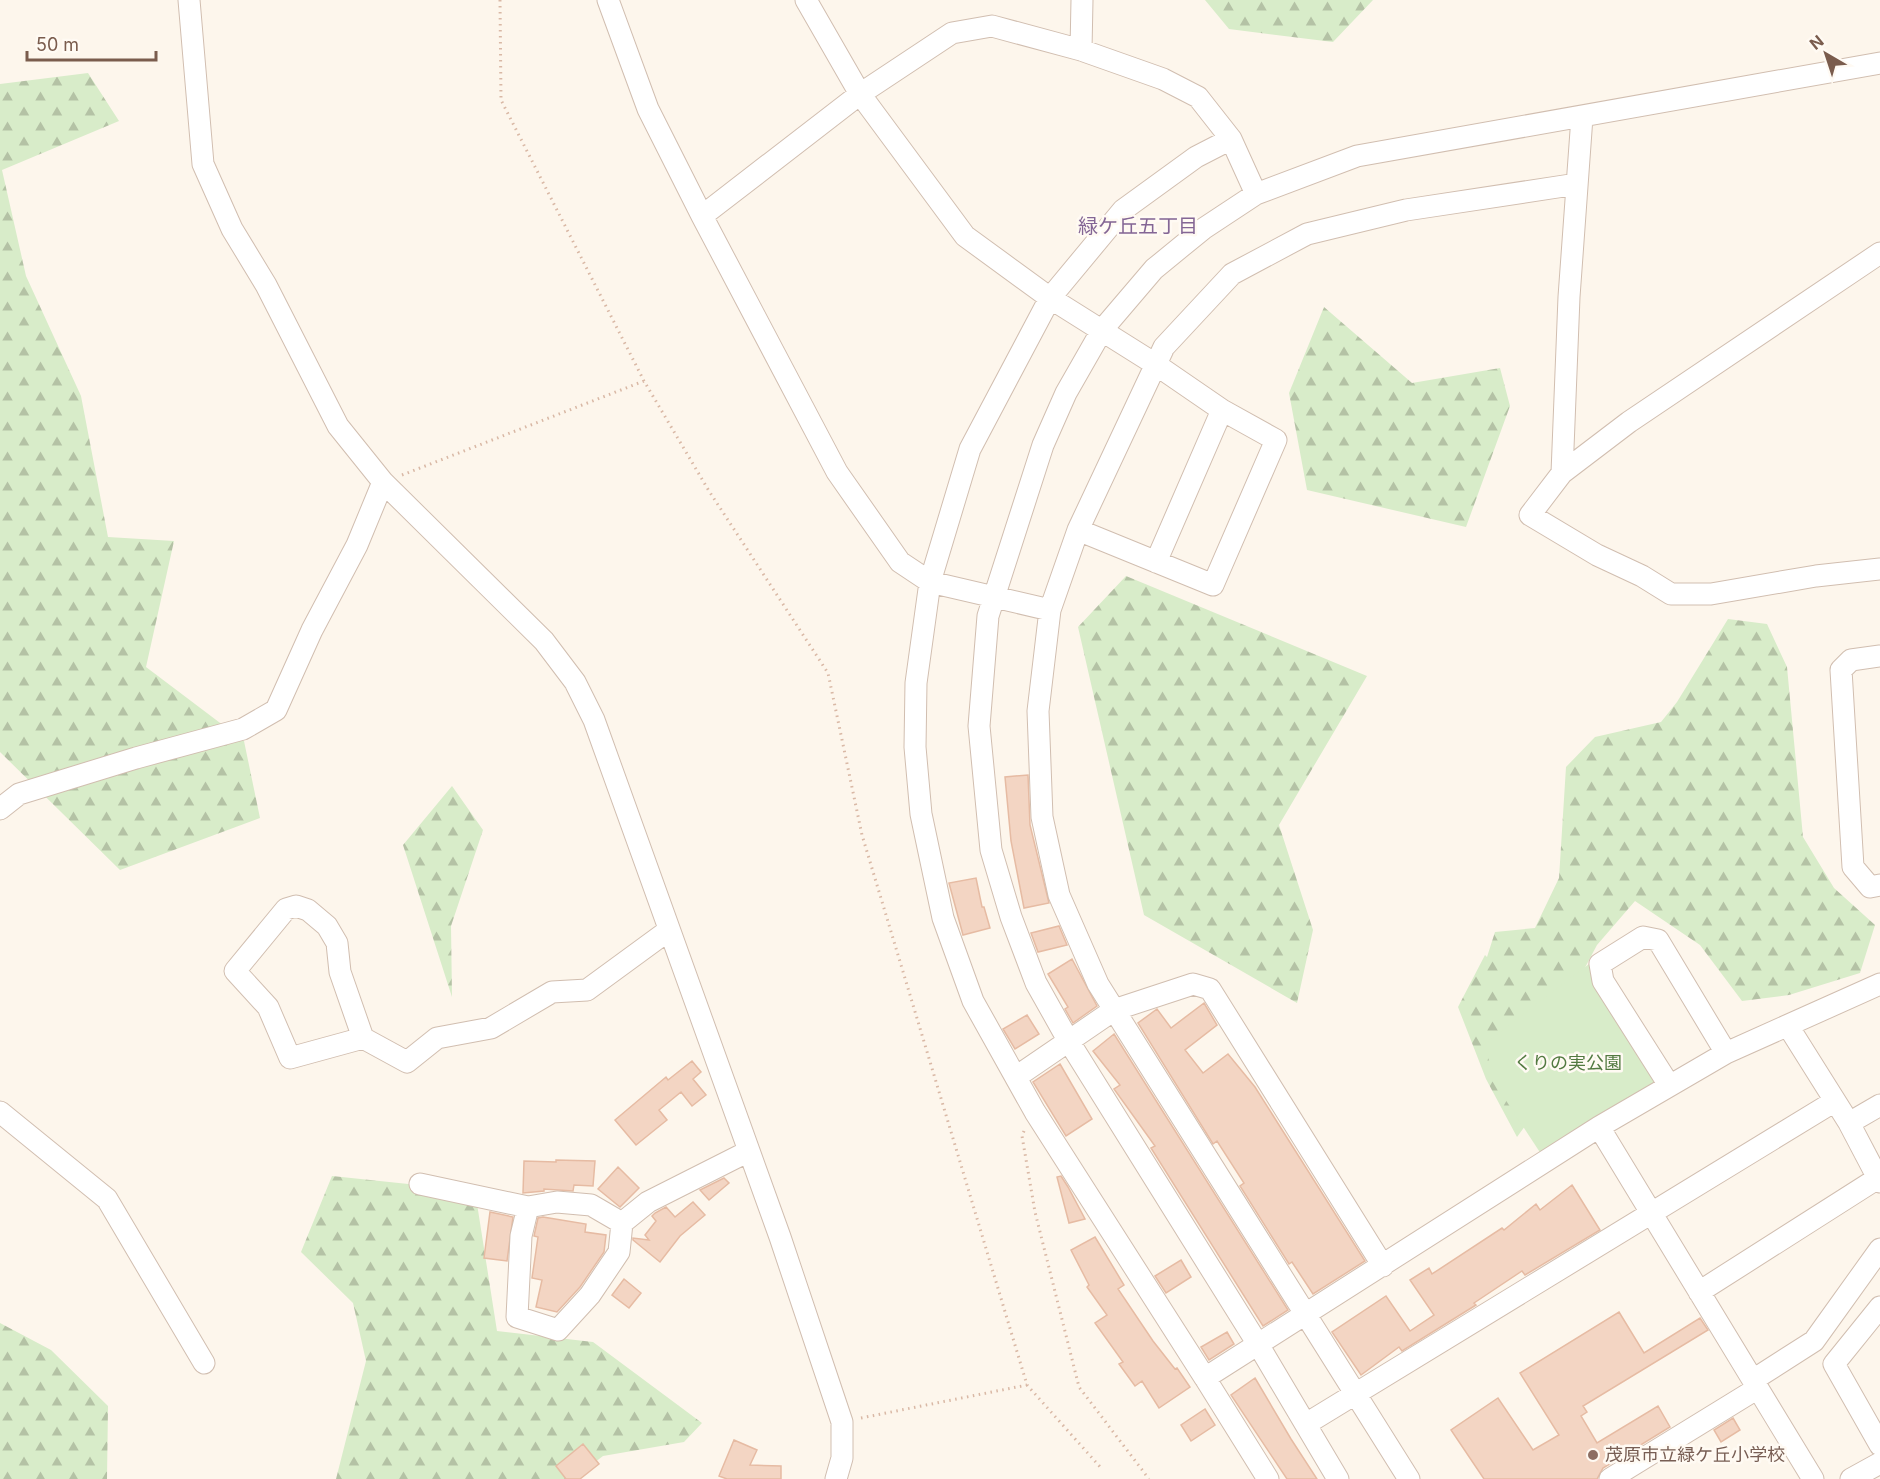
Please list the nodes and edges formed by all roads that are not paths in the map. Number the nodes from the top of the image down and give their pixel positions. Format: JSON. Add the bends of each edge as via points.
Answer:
{"nodes":[{"id":1,"x":189,"y":0,"type":"edge"},
{"id":2,"x":609,"y":0,"type":"edge"},
{"id":3,"x":806,"y":0,"type":"edge"},
{"id":4,"x":1082,"y":0,"type":"edge"},
{"id":5,"x":1081,"y":50,"type":"junction"},
{"id":6,"x":1880,"y":63,"type":"edge"},
{"id":7,"x":860,"y":94,"type":"junction"},
{"id":8,"x":1582,"y":117,"type":"junction"},
{"id":9,"x":1231,"y":140,"type":"junction"},
{"id":10,"x":1577,"y":184,"type":"junction"},
{"id":11,"x":1256,"y":194,"type":"junction"},
{"id":12,"x":702,"y":216,"type":"junction"},
{"id":13,"x":1880,"y":252,"type":"edge"},
{"id":14,"x":1050,"y":298,"type":"junction"},
{"id":15,"x":1102,"y":330,"type":"junction"},
{"id":16,"x":1155,"y":364,"type":"junction"},
{"id":17,"x":1222,"y":410,"type":"junction"},
{"id":18,"x":1562,"y":473,"type":"junction"},
{"id":19,"x":383,"y":482,"type":"junction"},
{"id":20,"x":1078,"y":530,"type":"junction"},
{"id":21,"x":1156,"y":562,"type":"junction"},
{"id":22,"x":1880,"y":569,"type":"edge"},
{"id":23,"x":930,"y":582,"type":"junction"},
{"id":24,"x":994,"y":597,"type":"junction"},
{"id":25,"x":1050,"y":610,"type":"junction"},
{"id":26,"x":1880,"y":656,"type":"edge"},
{"id":27,"x":0,"y":808,"type":"edge"},
{"id":28,"x":1880,"y":885,"type":"edge"},
{"id":29,"x":669,"y":930,"type":"junction"},
{"id":30,"x":1880,"y":984,"type":"edge"},
{"id":31,"x":1114,"y":1010,"type":"junction"},
{"id":32,"x":1788,"y":1026,"type":"junction"},
{"id":33,"x":363,"y":1038,"type":"junction"},
{"id":34,"x":1068,"y":1040,"type":"junction"},
{"id":35,"x":1726,"y":1053,"type":"junction"},
{"id":36,"x":1016,"y":1077,"type":"junction"},
{"id":37,"x":1670,"y":1085,"type":"junction"},
{"id":38,"x":1835,"y":1101,"type":"junction"},
{"id":39,"x":1880,"y":1106,"type":"edge"},
{"id":40,"x":0,"y":1112,"type":"edge"},
{"id":41,"x":1849,"y":1123,"type":"junction"},
{"id":42,"x":1599,"y":1126,"type":"junction"},
{"id":43,"x":749,"y":1151,"type":"junction"},
{"id":44,"x":1879,"y":1180,"type":"edge"},
{"id":45,"x":420,"y":1184,"type":"dead end"},
{"id":46,"x":528,"y":1207,"type":"junction"},
{"id":47,"x":1652,"y":1213,"type":"junction"},
{"id":48,"x":622,"y":1223,"type":"junction"},
{"id":49,"x":1880,"y":1249,"type":"edge"},
{"id":50,"x":1383,"y":1266,"type":"junction"},
{"id":51,"x":1699,"y":1292,"type":"junction"},
{"id":52,"x":1880,"y":1307,"type":"edge"},
{"id":53,"x":1305,"y":1316,"type":"junction"},
{"id":54,"x":1259,"y":1346,"type":"junction"},
{"id":55,"x":204,"y":1363,"type":"dead end"},
{"id":56,"x":1205,"y":1378,"type":"junction"},
{"id":57,"x":1755,"y":1384,"type":"junction"},
{"id":58,"x":1355,"y":1394,"type":"junction"},
{"id":59,"x":1306,"y":1424,"type":"junction"},
{"id":60,"x":1880,"y":1445,"type":"edge"},
{"id":61,"x":1880,"y":1463,"type":"edge"},
{"id":62,"x":836,"y":1479,"type":"edge"},
{"id":63,"x":1268,"y":1479,"type":"edge"},
{"id":64,"x":1338,"y":1479,"type":"edge"},
{"id":65,"x":1408,"y":1479,"type":"edge"},
{"id":66,"x":1610,"y":1479,"type":"edge"},
{"id":67,"x":1813,"y":1479,"type":"edge"},
{"id":68,"x":1851,"y":1479,"type":"edge"}],
"edges":[{"from":1,"to":19,"type":"street","via":[[203,164],[232,229],[266,285],[338,426]]},
{"from":2,"to":12,"type":"street","via":[[648,109]]},
{"from":3,"to":7,"type":"street"},
{"from":4,"to":5,"type":"street"},
{"from":5,"to":7,"type":"street","via":[[992,26],[952,33]]},
{"from":5,"to":9,"type":"street","via":[[1163,79],[1198,97]]},
{"from":6,"to":8,"type":"street"},
{"from":7,"to":12,"type":"street"},
{"from":7,"to":14,"type":"street","via":[[965,236]]},
{"from":8,"to":10,"type":"street"},
{"from":8,"to":11,"type":"street","via":[[1357,156]]},
{"from":9,"to":11,"type":"street"},
{"from":9,"to":14,"type":"street","via":[[1196,157],[1123,210]]},
{"from":10,"to":16,"type":"street","via":[[1406,210],[1306,234],[1232,274],[1164,346]]},
{"from":10,"to":18,"type":"street"},
{"from":11,"to":15,"type":"street","via":[[1203,228],[1154,269]]},
{"from":12,"to":23,"type":"street","via":[[837,472],[900,562]]},
{"from":13,"to":18,"type":"street","via":[[1629,422]]},
{"from":14,"to":15,"type":"street"},
{"from":14,"to":23,"type":"street","via":[[970,449]]},
{"from":15,"to":16,"type":"street"},
{"from":15,"to":24,"type":"street","via":[[1066,393],[1043,446]]},
{"from":16,"to":17,"type":"street"},
{"from":16,"to":20,"type":"street"},
{"from":17,"to":21,"type":"street"},
{"from":17,"to":21,"type":"street","via":[[1276,440],[1272,450],[1213,585]]},
{"from":18,"to":22,"type":"street","via":[[1530,515],[1671,594],[1711,594]]},
{"from":19,"to":27,"type":"street","via":[[357,545],[276,710],[243,729],[19,795]]},
{"from":19,"to":29,"type":"street","via":[[544,641],[575,682],[594,720]]},
{"from":20,"to":21,"type":"street"},
{"from":20,"to":25,"type":"street"},
{"from":23,"to":24,"type":"street"},
{"from":23,"to":36,"type":"street","via":[[916,683],[915,747],[921,814],[943,918],[972,1001]]},
{"from":24,"to":25,"type":"street"},
{"from":24,"to":34,"type":"street","via":[[988,616],[979,726],[991,850],[1036,983]]},
{"from":25,"to":31,"type":"street","via":[[1038,711],[1042,817],[1059,895],[1098,984]]},
{"from":26,"to":28,"type":"street","via":[[1851,660],[1841,670],[1853,867],[1870,887]]},
{"from":29,"to":33,"type":"street","via":[[587,990],[552,992],[491,1028],[437,1038],[407,1062]]},
{"from":29,"to":43,"type":"street"},
{"from":30,"to":32,"type":"street"},
{"from":31,"to":34,"type":"street"},
{"from":31,"to":50,"type":"street","via":[[1193,984],[1210,989]]},
{"from":31,"to":53,"type":"street"},
{"from":32,"to":35,"type":"street"},
{"from":32,"to":38,"type":"street"},
{"from":33,"to":33,"type":"street","via":[[290,1058],[268,1007],[236,971],[286,909],[296,906],[308,910],[327,927],[337,943],[340,972]]},
{"from":34,"to":36,"type":"street"},
{"from":34,"to":54,"type":"street"},
{"from":35,"to":37,"type":"street"},
{"from":35,"to":37,"type":"street","via":[[1658,940],[1643,937],[1600,964],[1603,981]]},
{"from":36,"to":56,"type":"street"},
{"from":37,"to":42,"type":"street"},
{"from":38,"to":41,"type":"street"},
{"from":38,"to":47,"type":"street"},
{"from":39,"to":41,"type":"street"},
{"from":40,"to":55,"type":"street","via":[[107,1199]]},
{"from":41,"to":44,"type":"street"},
{"from":42,"to":47,"type":"street"},
{"from":42,"to":50,"type":"street"},
{"from":43,"to":48,"type":"street","via":[[648,1202]]},
{"from":43,"to":62,"type":"street","via":[[842,1422],[842,1458]]},
{"from":44,"to":51,"type":"street"},
{"from":45,"to":46,"type":"street"},
{"from":46,"to":48,"type":"street","via":[[556,1202],[591,1205]]},
{"from":46,"to":48,"type":"street","via":[[521,1236],[517,1317],[558,1330],[590,1295],[619,1252]]},
{"from":47,"to":51,"type":"street"},
{"from":47,"to":58,"type":"street"},
{"from":49,"to":57,"type":"street","via":[[1814,1341]]},
{"from":50,"to":53,"type":"street"},
{"from":51,"to":57,"type":"street"},
{"from":52,"to":60,"type":"street","via":[[1834,1364]]},
{"from":53,"to":54,"type":"street"},
{"from":53,"to":58,"type":"street"},
{"from":54,"to":56,"type":"street"},
{"from":54,"to":59,"type":"street"},
{"from":56,"to":63,"type":"street"},
{"from":57,"to":66,"type":"street"},
{"from":57,"to":67,"type":"street"},
{"from":58,"to":59,"type":"street"},
{"from":58,"to":65,"type":"street"},
{"from":59,"to":64,"type":"street"},
{"from":61,"to":68,"type":"street"}]}
